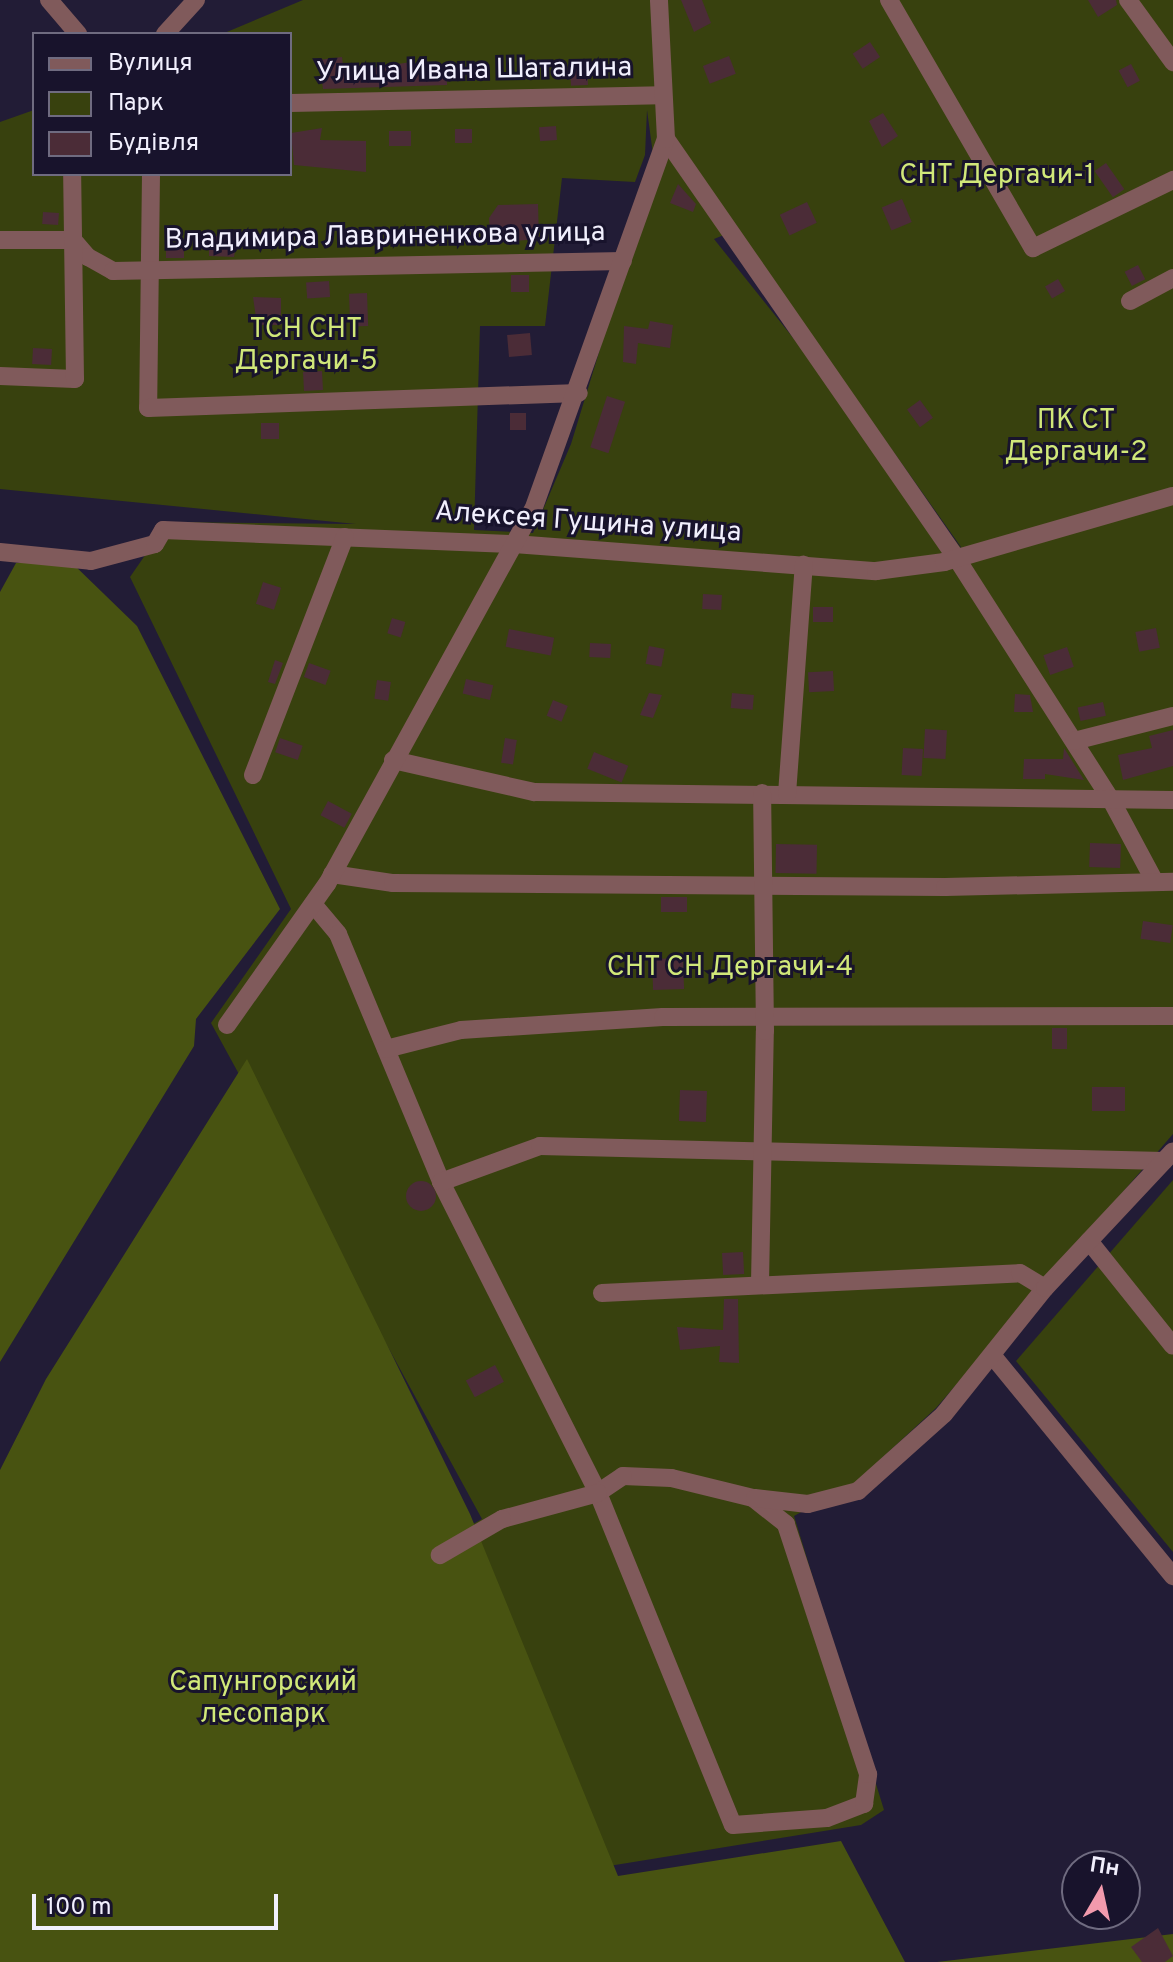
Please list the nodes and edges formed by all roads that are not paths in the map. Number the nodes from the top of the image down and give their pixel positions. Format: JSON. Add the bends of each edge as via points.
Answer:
{"nodes":[{"id":1,"x":49,"y":0,"type":"edge"},
{"id":2,"x":196,"y":0,"type":"edge"},
{"id":3,"x":659,"y":0,"type":"edge"},
{"id":4,"x":889,"y":0,"type":"edge"},
{"id":5,"x":1128,"y":0,"type":"edge"},
{"id":6,"x":76,"y":32,"type":"edge"},
{"id":7,"x":167,"y":32,"type":"edge"},
{"id":8,"x":1173,"y":62,"type":"edge"},
{"id":9,"x":660,"y":95,"type":"junction"},
{"id":10,"x":292,"y":103,"type":"edge"},
{"id":11,"x":666,"y":139,"type":"junction"},
{"id":12,"x":72,"y":176,"type":"edge"},
{"id":13,"x":151,"y":176,"type":"edge"},
{"id":14,"x":1173,"y":180,"type":"edge"},
{"id":15,"x":0,"y":240,"type":"edge"},
{"id":16,"x":73,"y":240,"type":"junction"},
{"id":17,"x":623,"y":261,"type":"junction"},
{"id":18,"x":149,"y":269,"type":"junction"},
{"id":19,"x":1173,"y":278,"type":"edge"},
{"id":20,"x":1130,"y":301,"type":"dead end"},
{"id":21,"x":0,"y":376,"type":"edge"},
{"id":22,"x":579,"y":393,"type":"junction"},
{"id":23,"x":1173,"y":496,"type":"edge"},
{"id":24,"x":345,"y":537,"type":"junction"},
{"id":25,"x":514,"y":544,"type":"junction"},
{"id":26,"x":0,"y":552,"type":"edge"},
{"id":27,"x":957,"y":559,"type":"junction"},
{"id":28,"x":804,"y":565,"type":"junction"},
{"id":29,"x":1173,"y":716,"type":"edge"},
{"id":30,"x":1074,"y":741,"type":"junction"},
{"id":31,"x":393,"y":760,"type":"junction"},
{"id":32,"x":253,"y":775,"type":"dead end"},
{"id":33,"x":762,"y":793,"type":"junction"},
{"id":34,"x":787,"y":794,"type":"junction"},
{"id":35,"x":1110,"y":798,"type":"junction"},
{"id":36,"x":1173,"y":800,"type":"edge"},
{"id":37,"x":332,"y":874,"type":"junction"},
{"id":38,"x":1164,"y":881,"type":"edge"},
{"id":39,"x":765,"y":886,"type":"junction"},
{"id":40,"x":313,"y":904,"type":"junction"},
{"id":41,"x":1173,"y":1016,"type":"edge"},
{"id":42,"x":765,"y":1018,"type":"junction"},
{"id":43,"x":227,"y":1025,"type":"dead end"},
{"id":44,"x":386,"y":1049,"type":"junction"},
{"id":45,"x":763,"y":1154,"type":"junction"},
{"id":46,"x":1168,"y":1156,"type":"edge"},
{"id":47,"x":441,"y":1182,"type":"junction"},
{"id":48,"x":1089,"y":1241,"type":"junction"},
{"id":49,"x":760,"y":1283,"type":"junction"},
{"id":50,"x":1045,"y":1288,"type":"junction"},
{"id":51,"x":602,"y":1293,"type":"dead end"},
{"id":52,"x":1173,"y":1346,"type":"edge"},
{"id":53,"x":992,"y":1355,"type":"junction"},
{"id":54,"x":598,"y":1493,"type":"junction"},
{"id":55,"x":753,"y":1498,"type":"junction"},
{"id":56,"x":440,"y":1555,"type":"dead end"},
{"id":57,"x":1173,"y":1576,"type":"edge"}],
"edges":[{"from":1,"to":6,"type":"street"},
{"from":2,"to":7,"type":"street"},
{"from":3,"to":9,"type":"street"},
{"from":4,"to":14,"type":"street","via":[[1033,248]]},
{"from":5,"to":8,"type":"street"},
{"from":9,"to":10,"type":"street","name":"Улица Ивана Шаталина"},
{"from":9,"to":11,"type":"street"},
{"from":11,"to":17,"type":"street"},
{"from":11,"to":27,"type":"street"},
{"from":12,"to":16,"type":"street"},
{"from":13,"to":18,"type":"street"},
{"from":15,"to":16,"type":"street"},
{"from":16,"to":18,"type":"street","name":"Владимира Лавриненкова улица","via":[[88,257],[113,271]]},
{"from":16,"to":21,"type":"street","via":[[75,379]]},
{"from":17,"to":18,"type":"street","name":"Владимира Лавриненкова улица"},
{"from":17,"to":22,"type":"street"},
{"from":18,"to":22,"type":"street","via":[[148,408]]},
{"from":19,"to":20,"type":"street"},
{"from":22,"to":25,"type":"street"},
{"from":23,"to":27,"type":"street","name":"Алексея Гущина улица"},
{"from":24,"to":25,"type":"street","name":"Алексея Гущина улица"},
{"from":24,"to":26,"type":"street","name":"Алексея Гущина улица","via":[[163,530],[155,544],[91,561]]},
{"from":24,"to":32,"type":"street"},
{"from":25,"to":28,"type":"street","name":"Алексея Гущина улица"},
{"from":25,"to":31,"type":"street"},
{"from":27,"to":28,"type":"street","name":"Алексея Гущина улица","via":[[876,571]]},
{"from":27,"to":30,"type":"street"},
{"from":28,"to":34,"type":"street"},
{"from":29,"to":30,"type":"street"},
{"from":30,"to":35,"type":"street"},
{"from":31,"to":33,"type":"street","via":[[534,792]]},
{"from":31,"to":37,"type":"street"},
{"from":33,"to":34,"type":"street"},
{"from":33,"to":39,"type":"street"},
{"from":34,"to":35,"type":"street"},
{"from":35,"to":36,"type":"street"},
{"from":35,"to":38,"type":"street"},
{"from":37,"to":39,"type":"street","via":[[393,883]]},
{"from":37,"to":40,"type":"street"},
{"from":38,"to":39,"type":"street"},
{"from":39,"to":42,"type":"street"},
{"from":40,"to":43,"type":"street"},
{"from":40,"to":44,"type":"street","via":[[338,934]]},
{"from":41,"to":42,"type":"street"},
{"from":42,"to":44,"type":"street","via":[[663,1017],[461,1030]]},
{"from":42,"to":45,"type":"street"},
{"from":44,"to":47,"type":"street"},
{"from":45,"to":46,"type":"street"},
{"from":45,"to":47,"type":"street","via":[[540,1146]]},
{"from":45,"to":49,"type":"street"},
{"from":46,"to":48,"type":"street"},
{"from":47,"to":54,"type":"street"},
{"from":48,"to":50,"type":"street"},
{"from":48,"to":52,"type":"street"},
{"from":49,"to":50,"type":"street","via":[[1020,1273]]},
{"from":49,"to":51,"type":"street"},
{"from":50,"to":53,"type":"street"},
{"from":53,"to":55,"type":"street","via":[[944,1414],[858,1491],[808,1504]]},
{"from":53,"to":57,"type":"street"},
{"from":54,"to":55,"type":"street","via":[[623,1476],[671,1478]]},
{"from":54,"to":55,"type":"street","via":[[733,1825],[827,1818],[864,1804],[868,1774],[786,1524]]},
{"from":54,"to":56,"type":"street","via":[[502,1519]]}]}
